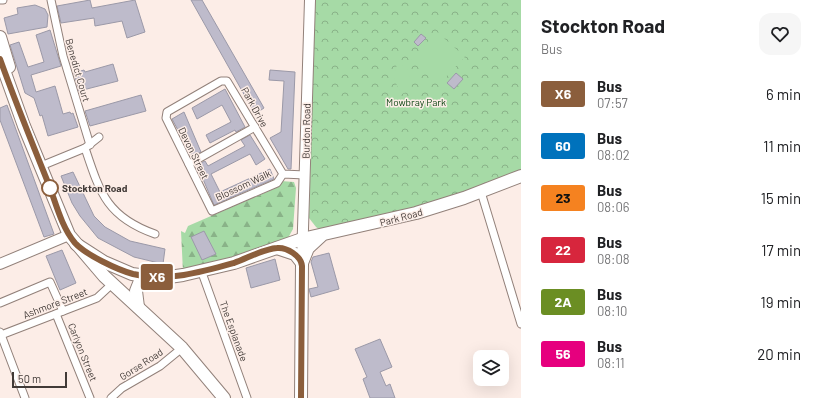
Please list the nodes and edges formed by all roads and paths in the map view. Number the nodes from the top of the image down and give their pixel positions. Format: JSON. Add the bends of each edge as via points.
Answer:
{"nodes":[{"id":1,"x":0,"y":0,"type":"edge"},
{"id":2,"x":3,"y":0,"type":"edge"},
{"id":3,"x":50,"y":0,"type":"edge"},
{"id":4,"x":310,"y":0,"type":"edge"},
{"id":5,"x":0,"y":38,"type":"edge"},
{"id":6,"x":0,"y":58,"type":"edge"},
{"id":7,"x":174,"y":106,"type":"joint"},
{"id":8,"x":254,"y":127,"type":"junction"},
{"id":9,"x":99,"y":137,"type":"dead end"},
{"id":10,"x":88,"y":146,"type":"junction"},
{"id":11,"x":40,"y":162,"type":"junction"},
{"id":12,"x":189,"y":164,"type":"junction"},
{"id":13,"x":283,"y":174,"type":"junction"},
{"id":14,"x":305,"y":175,"type":"junction"},
{"id":15,"x":521,"y":176,"type":"edge"},
{"id":16,"x":481,"y":192,"type":"junction"},
{"id":17,"x":212,"y":211,"type":"joint"},
{"id":18,"x":304,"y":220,"type":"junction"},
{"id":19,"x":155,"y":234,"type":"dead end"},
{"id":20,"x":324,"y":235,"type":"junction"},
{"id":21,"x":302,"y":239,"type":"junction"},
{"id":22,"x":73,"y":240,"type":"junction"},
{"id":23,"x":277,"y":248,"type":"junction"},
{"id":24,"x":298,"y":258,"type":"junction"},
{"id":25,"x":0,"y":264,"type":"edge"},
{"id":26,"x":201,"y":270,"type":"junction"},
{"id":27,"x":142,"y":276,"type":"junction"},
{"id":28,"x":112,"y":284,"type":"junction"},
{"id":29,"x":0,"y":303,"type":"edge"},
{"id":30,"x":138,"y":307,"type":"junction"},
{"id":31,"x":60,"y":312,"type":"junction"},
{"id":32,"x":521,"y":324,"type":"edge"},
{"id":33,"x":1,"y":333,"type":"edge"},
{"id":34,"x":182,"y":348,"type":"junction"},
{"id":35,"x":25,"y":398,"type":"edge"},
{"id":36,"x":90,"y":398,"type":"edge"},
{"id":37,"x":111,"y":398,"type":"edge"},
{"id":38,"x":224,"y":398,"type":"edge"},
{"id":39,"x":247,"y":398,"type":"edge"},
{"id":40,"x":301,"y":398,"type":"edge"}],
"edges":[{"from":1,"to":2,"type":"street"},
{"from":3,"to":10,"type":"street","name":"Benedict Court","via":[[62,56]]},
{"from":4,"to":14,"type":"street","name":"Burdon Road"},
{"from":5,"to":11,"type":"highway"},
{"from":6,"to":11,"type":"highway","via":[[24,126]]},
{"from":7,"to":8,"type":"street","name":"Park Drive","via":[[225,80],[232,86]]},
{"from":7,"to":12,"type":"street","name":"Devon Street","via":[[167,112],[166,118]]},
{"from":8,"to":12,"type":"street"},
{"from":8,"to":13,"type":"street","name":"Park Drive"},
{"from":9,"to":10,"type":"street"},
{"from":10,"to":11,"type":"street"},
{"from":10,"to":19,"type":"street","name":"Benedict Court","via":[[98,185],[107,202],[116,213],[130,223]]},
{"from":11,"to":22,"type":"highway"},
{"from":12,"to":17,"type":"street","name":"Devon Street"},
{"from":13,"to":14,"type":"street","name":"Blossom Walk"},
{"from":13,"to":17,"type":"street","name":"Blossom Walk","via":[[277,183]]},
{"from":14,"to":18,"type":"street","name":"Burdon Road"},
{"from":15,"to":16,"type":"highway","name":"Park Road"},
{"from":16,"to":20,"type":"highway","name":"Park Road","via":[[398,218]]},
{"from":16,"to":32,"type":"street"},
{"from":18,"to":21,"type":"street","name":"Burdon Road"},
{"from":18,"to":23,"type":"street","name":"Park Road","via":[[294,237]]},
{"from":20,"to":21,"type":"highway","name":"Park Road"},
{"from":20,"to":24,"type":"highway","via":[[315,240]]},
{"from":21,"to":23,"type":"highway","name":"Park Road"},
{"from":21,"to":24,"type":"street","name":"Burdon Road"},
{"from":22,"to":25,"type":"street"},
{"from":22,"to":27,"type":"highway","name":"Park Road","via":[[96,257],[122,271]]},
{"from":22,"to":28,"type":"highway"},
{"from":23,"to":24,"type":"highway"},
{"from":23,"to":26,"type":"highway","name":"Park Road","via":[[234,263]]},
{"from":24,"to":40,"type":"highway","name":"Burdon Road"},
{"from":26,"to":27,"type":"highway","name":"Park Road","via":[[173,277]]},
{"from":26,"to":39,"type":"street","name":"The Esplanade"},
{"from":27,"to":30,"type":"highway","via":[[136,291]]},
{"from":28,"to":30,"type":"highway"},
{"from":28,"to":31,"type":"street","name":"Ashmore Street","via":[[97,298]]},
{"from":29,"to":31,"type":"street","name":"Carlyon Street","via":[[50,282]]},
{"from":30,"to":34,"type":"highway"},
{"from":31,"to":33,"type":"street","name":"Ashmore Street"},
{"from":31,"to":36,"type":"street","name":"Carlyon Street"},
{"from":33,"to":35,"type":"street"},
{"from":34,"to":37,"type":"street","name":"Gorse Road","via":[[160,366],[122,388]]},
{"from":34,"to":38,"type":"highway"}]}
